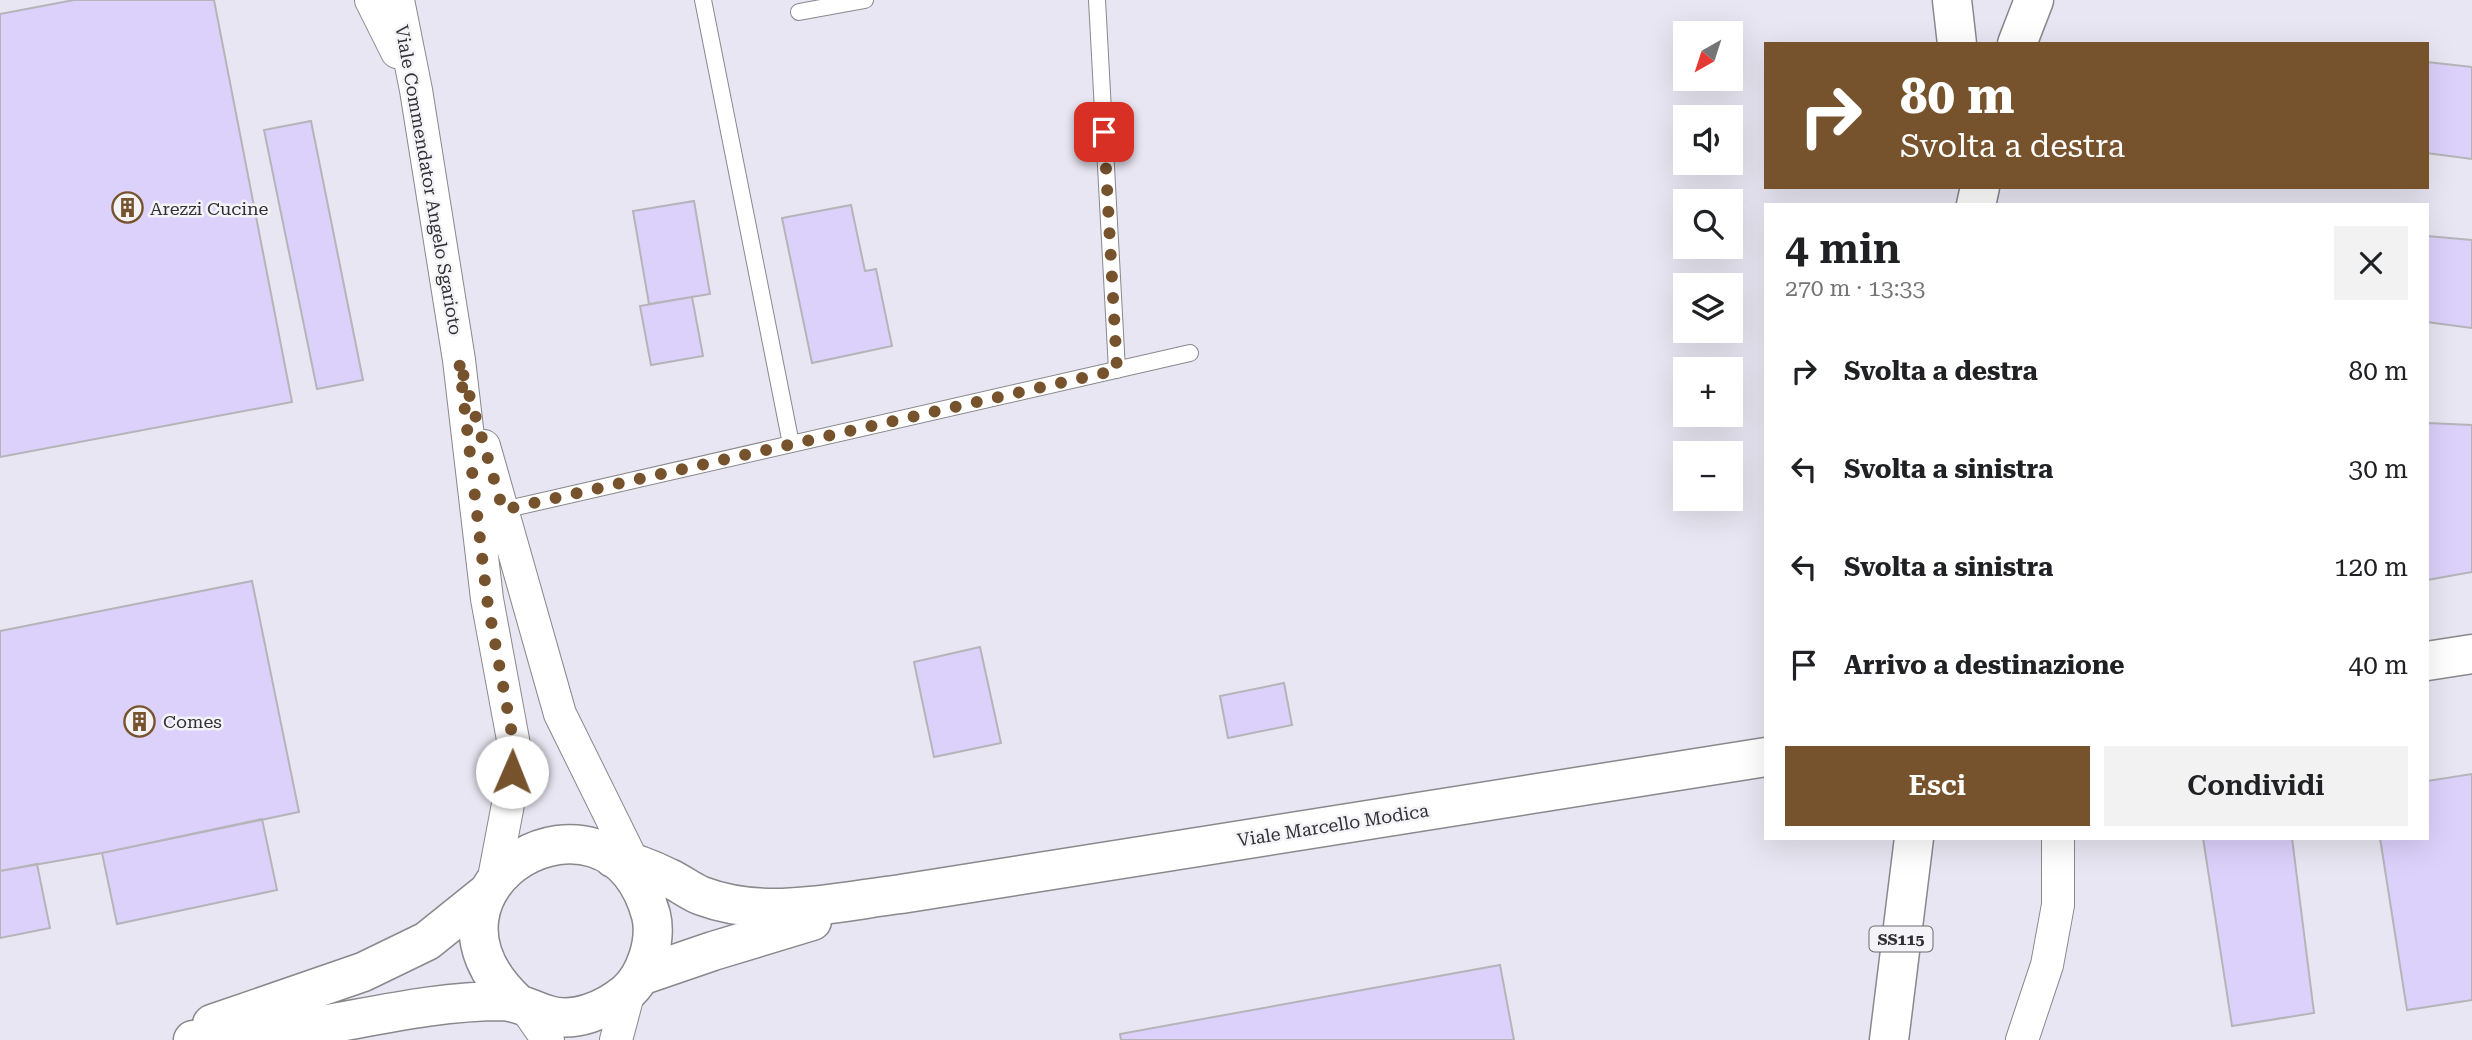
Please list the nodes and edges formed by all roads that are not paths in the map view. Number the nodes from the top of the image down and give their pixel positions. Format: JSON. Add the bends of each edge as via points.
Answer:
{"nodes":[{"id":1,"x":371,"y":0,"type":"edge"},
{"id":2,"x":398,"y":0,"type":"edge"},
{"id":3,"x":704,"y":0,"type":"edge"},
{"id":4,"x":864,"y":0,"type":"edge"},
{"id":5,"x":1097,"y":0,"type":"edge"},
{"id":6,"x":1952,"y":0,"type":"edge"},
{"id":7,"x":1961,"y":0,"type":"edge"},
{"id":8,"x":2034,"y":0,"type":"edge"},
{"id":9,"x":799,"y":12,"type":"dead end"},
{"id":10,"x":1958,"y":42,"type":"edge"},
{"id":11,"x":1958,"y":42,"type":"edge"},
{"id":12,"x":2018,"y":42,"type":"edge"},
{"id":13,"x":416,"y":90,"type":"junction"},
{"id":14,"x":1190,"y":353,"type":"dead end"},
{"id":15,"x":459,"y":360,"type":"junction"},
{"id":16,"x":1117,"y":370,"type":"junction"},
{"id":17,"x":791,"y":444,"type":"junction"},
{"id":18,"x":503,"y":510,"type":"junction"},
{"id":19,"x":2472,"y":654,"type":"edge"},
{"id":20,"x":2429,"y":661,"type":"edge"},
{"id":21,"x":1764,"y":757,"type":"edge"},
{"id":22,"x":1914,"y":840,"type":"edge"},
{"id":23,"x":2058,"y":840,"type":"edge"},
{"id":24,"x":641,"y":874,"type":"junction"},
{"id":25,"x":490,"y":888,"type":"junction"},
{"id":26,"x":901,"y":894,"type":"junction"},
{"id":27,"x":635,"y":983,"type":"junction"},
{"id":28,"x":521,"y":1004,"type":"junction"},
{"id":29,"x":166,"y":1040,"type":"edge"},
{"id":30,"x":193,"y":1040,"type":"edge"},
{"id":31,"x":548,"y":1040,"type":"edge"},
{"id":32,"x":616,"y":1040,"type":"edge"},
{"id":33,"x":1889,"y":1040,"type":"edge"},
{"id":34,"x":2022,"y":1040,"type":"edge"}],
"edges":[{"from":1,"to":13,"type":"street"},
{"from":2,"to":13,"type":"street","name":"Viale Commendator Angelo Sgarioto"},
{"from":3,"to":17,"type":"lane"},
{"from":4,"to":9,"type":"lane"},
{"from":5,"to":16,"type":"lane"},
{"from":6,"to":10,"type":"street"},
{"from":7,"to":11,"type":"street"},
{"from":8,"to":12,"type":"street"},
{"from":13,"to":15,"type":"street","name":"Viale Commendator Angelo Sgarioto"},
{"from":14,"to":16,"type":"lane"},
{"from":15,"to":18,"type":"street"},
{"from":15,"to":25,"type":"street","via":[[487,599],[514,745],[509,799]]},
{"from":16,"to":17,"type":"lane"},
{"from":17,"to":18,"type":"lane"},
{"from":18,"to":24,"type":"street","via":[[560,714]]},
{"from":19,"to":20,"type":"street"},
{"from":21,"to":26,"type":"street","name":"Viale Marcello Modica"},
{"from":22,"to":33,"type":"street","number":"SS115"},
{"from":23,"to":34,"type":"street","via":[[2058,905],[2047,965]]},
{"from":24,"to":25,"type":"street","via":[[593,848],[548,846],[526,853],[508,866]]},
{"from":24,"to":26,"type":"street","via":[[701,896],[766,909]]},
{"from":24,"to":27,"type":"street","via":[[653,923],[650,950]]},
{"from":25,"to":28,"type":"street","via":[[480,915],[486,964],[498,985]]},
{"from":25,"to":29,"type":"street","via":[[427,941],[363,972]]},
{"from":26,"to":27,"type":"street","via":[[713,951]]},
{"from":27,"to":28,"type":"street","via":[[607,1007],[580,1016],[552,1016]]},
{"from":27,"to":32,"type":"street"},
{"from":28,"to":30,"type":"street","via":[[437,1004],[272,1034]]},
{"from":28,"to":31,"type":"street"}]}
